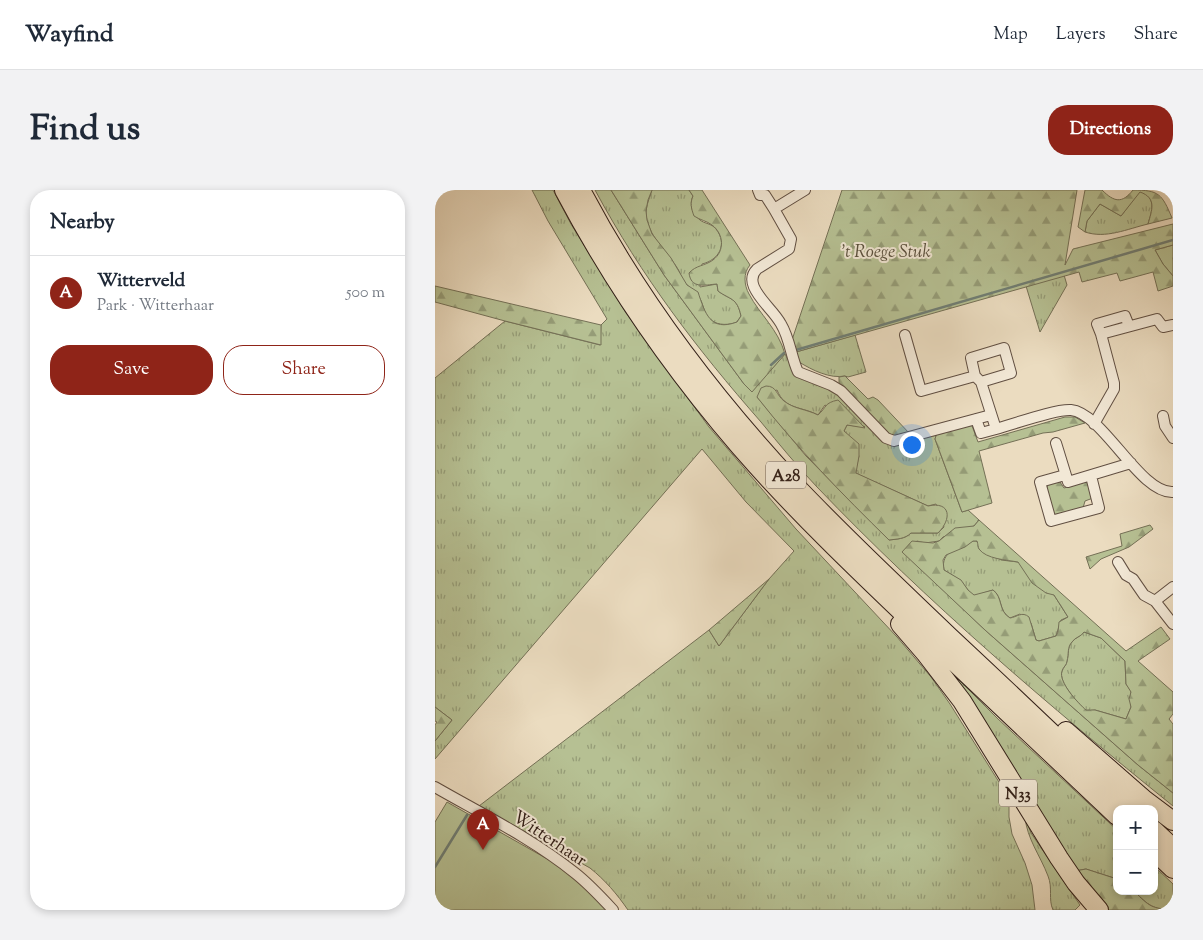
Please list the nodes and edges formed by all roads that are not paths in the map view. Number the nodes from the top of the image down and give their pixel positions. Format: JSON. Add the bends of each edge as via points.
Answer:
{"nodes":[{"id":1,"x":564,"y":190,"type":"edge"},
{"id":2,"x":581,"y":190,"type":"edge"},
{"id":3,"x":805,"y":190,"type":"edge"},
{"id":4,"x":765,"y":192,"type":"edge"},
{"id":5,"x":774,"y":209,"type":"junction"},
{"id":6,"x":1173,"y":325,"type":"edge"},
{"id":7,"x":905,"y":335,"type":"dead end"},
{"id":8,"x":991,"y":415,"type":"junction"},
{"id":9,"x":1163,"y":416,"type":"dead end"},
{"id":10,"x":976,"y":418,"type":"junction"},
{"id":11,"x":1094,"y":424,"type":"junction"},
{"id":12,"x":996,"y":429,"type":"junction"},
{"id":13,"x":1173,"y":438,"type":"edge"},
{"id":14,"x":1056,"y":442,"type":"dead end"},
{"id":15,"x":1131,"y":463,"type":"junction"},
{"id":16,"x":1065,"y":474,"type":"junction"},
{"id":17,"x":1091,"y":476,"type":"junction"},
{"id":18,"x":1173,"y":492,"type":"edge"},
{"id":19,"x":1118,"y":562,"type":"dead end"},
{"id":20,"x":870,"y":582,"type":"junction"},
{"id":21,"x":1173,"y":587,"type":"edge"},
{"id":22,"x":1155,"y":601,"type":"junction"},
{"id":23,"x":915,"y":603,"type":"junction"},
{"id":24,"x":1173,"y":624,"type":"edge"},
{"id":25,"x":435,"y":787,"type":"edge"},
{"id":26,"x":1127,"y":805,"type":"edge"},
{"id":27,"x":1113,"y":812,"type":"edge"},
{"id":28,"x":1173,"y":822,"type":"edge"},
{"id":29,"x":1158,"y":834,"type":"edge"},
{"id":30,"x":1173,"y":848,"type":"edge"},
{"id":31,"x":1158,"y":855,"type":"edge"},
{"id":32,"x":1173,"y":869,"type":"edge"},
{"id":33,"x":613,"y":910,"type":"edge"},
{"id":34,"x":1099,"y":910,"type":"edge"}],
"edges":[{"from":1,"to":20,"type":"highway","number":"A28","via":[[635,309],[695,391],[788,500]]},
{"from":2,"to":23,"type":"highway","number":"A28","via":[[649,302],[719,396],[793,483]]},
{"from":3,"to":5,"type":"street"},
{"from":4,"to":5,"type":"street"},
{"from":5,"to":10,"type":"street","via":[[791,239],[789,249],[757,269],[752,280],[780,322],[799,372],[841,391],[890,440]]},
{"from":6,"to":11,"type":"street","via":[[1163,327],[1157,319],[1129,326],[1125,316],[1097,324],[1114,383]]},
{"from":7,"to":8,"type":"street","via":[[921,391],[978,379]]},
{"from":8,"to":10,"type":"street"},
{"from":8,"to":12,"type":"street"},
{"from":9,"to":13,"type":"street"},
{"from":10,"to":12,"type":"street","via":[[981,433]]},
{"from":11,"to":12,"type":"street","via":[[1084,414],[1063,410]]},
{"from":11,"to":15,"type":"street"},
{"from":14,"to":16,"type":"street"},
{"from":15,"to":17,"type":"street"},
{"from":15,"to":18,"type":"street","via":[[1158,490]]},
{"from":16,"to":17,"type":"street","via":[[1068,482]]},
{"from":16,"to":17,"type":"street","via":[[1040,482],[1051,521],[1099,508]]},
{"from":19,"to":22,"type":"street","via":[[1144,595]]},
{"from":20,"to":27,"type":"highway","number":"A28"},
{"from":20,"to":34,"type":"highway","number":"N33","via":[[892,615],[962,701],[1059,858]]},
{"from":21,"to":22,"type":"street"},
{"from":22,"to":24,"type":"street"},
{"from":23,"to":26,"type":"highway","number":"A28"},
{"from":23,"to":28,"type":"highway"},
{"from":25,"to":33,"type":"street","name":"Witterhaar","via":[[557,860],[588,884]]},
{"from":29,"to":30,"type":"highway"},
{"from":31,"to":32,"type":"highway"}]}
